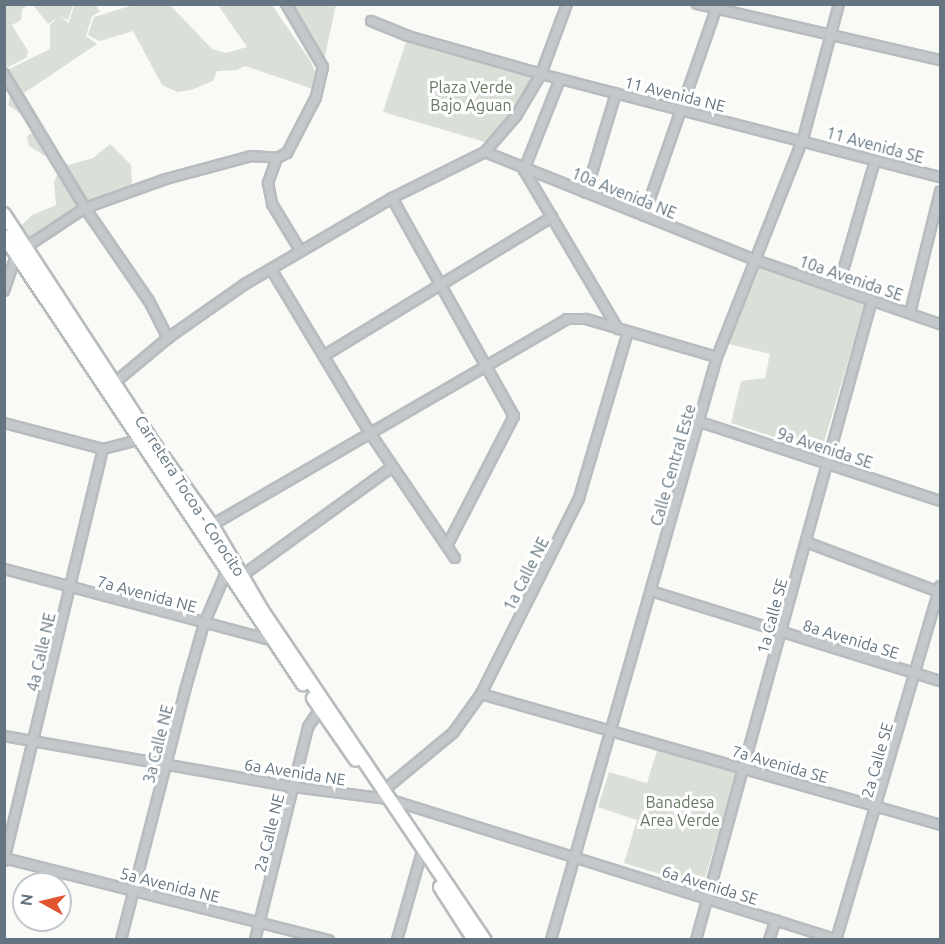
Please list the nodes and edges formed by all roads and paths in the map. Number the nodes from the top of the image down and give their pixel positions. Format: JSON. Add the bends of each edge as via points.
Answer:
{"nodes":[{"id":1,"x":286,"y":4,"type":"edge"},
{"id":2,"x":567,"y":4,"type":"edge"},
{"id":3,"x":698,"y":4,"type":"edge"},
{"id":4,"x":839,"y":4,"type":"edge"},
{"id":5,"x":716,"y":7,"type":"edge"},
{"id":6,"x":371,"y":21,"type":"dead end"},
{"id":7,"x":831,"y":35,"type":"junction"},
{"id":8,"x":940,"y":60,"type":"edge"},
{"id":9,"x":4,"y":74,"type":"edge"},
{"id":10,"x":541,"y":74,"type":"junction"},
{"id":11,"x":560,"y":79,"type":"junction"},
{"id":12,"x":616,"y":93,"type":"junction"},
{"id":13,"x":683,"y":111,"type":"junction"},
{"id":14,"x":803,"y":139,"type":"junction"},
{"id":15,"x":485,"y":152,"type":"junction"},
{"id":16,"x":277,"y":158,"type":"junction"},
{"id":17,"x":875,"y":161,"type":"junction"},
{"id":18,"x":524,"y":170,"type":"junction"},
{"id":19,"x":940,"y":177,"type":"edge"},
{"id":20,"x":940,"y":192,"type":"edge"},
{"id":21,"x":586,"y":193,"type":"junction"},
{"id":22,"x":392,"y":198,"type":"junction"},
{"id":23,"x":85,"y":208,"type":"junction"},
{"id":24,"x":4,"y":214,"type":"edge"},
{"id":25,"x":644,"y":216,"type":"junction"},
{"id":26,"x":552,"y":217,"type":"junction"},
{"id":27,"x":4,"y":236,"type":"edge"},
{"id":28,"x":21,"y":250,"type":"junction"},
{"id":29,"x":300,"y":250,"type":"junction"},
{"id":30,"x":753,"y":259,"type":"junction"},
{"id":31,"x":271,"y":269,"type":"junction"},
{"id":32,"x":6,"y":277,"type":"edge"},
{"id":33,"x":437,"y":284,"type":"junction"},
{"id":34,"x":838,"y":288,"type":"junction"},
{"id":35,"x":4,"y":291,"type":"edge"},
{"id":36,"x":872,"y":300,"type":"junction"},
{"id":37,"x":910,"y":313,"type":"junction"},
{"id":38,"x":940,"y":324,"type":"edge"},
{"id":39,"x":618,"y":329,"type":"junction"},
{"id":40,"x":628,"y":332,"type":"junction"},
{"id":41,"x":168,"y":338,"type":"junction"},
{"id":42,"x":325,"y":355,"type":"junction"},
{"id":43,"x":717,"y":357,"type":"junction"},
{"id":44,"x":488,"y":367,"type":"junction"},
{"id":45,"x":112,"y":385,"type":"junction"},
{"id":46,"x":700,"y":422,"type":"junction"},
{"id":47,"x":4,"y":423,"type":"edge"},
{"id":48,"x":370,"y":433,"type":"junction"},
{"id":49,"x":144,"y":438,"type":"junction"},
{"id":50,"x":103,"y":449,"type":"junction"},
{"id":51,"x":828,"y":463,"type":"junction"},
{"id":52,"x":392,"y":467,"type":"junction"},
{"id":53,"x":940,"y":501,"type":"edge"},
{"id":54,"x":212,"y":525,"type":"junction"},
{"id":55,"x":806,"y":542,"type":"junction"},
{"id":56,"x":447,"y":546,"type":"junction"},
{"id":57,"x":455,"y":558,"type":"dead end"},
{"id":58,"x":233,"y":559,"type":"junction"},
{"id":59,"x":4,"y":569,"type":"edge"},
{"id":60,"x":226,"y":571,"type":"junction"},
{"id":61,"x":243,"y":575,"type":"junction"},
{"id":62,"x":70,"y":588,"type":"junction"},
{"id":63,"x":940,"y":589,"type":"edge"},
{"id":64,"x":651,"y":591,"type":"junction"},
{"id":65,"x":204,"y":624,"type":"junction"},
{"id":66,"x":782,"y":632,"type":"junction"},
{"id":67,"x":278,"y":641,"type":"junction"},
{"id":68,"x":915,"y":673,"type":"junction"},
{"id":69,"x":940,"y":681,"type":"edge"},
{"id":70,"x":481,"y":694,"type":"junction"},
{"id":71,"x":322,"y":705,"type":"junction"},
{"id":72,"x":612,"y":729,"type":"junction"},
{"id":73,"x":4,"y":736,"type":"edge"},
{"id":74,"x":34,"y":741,"type":"junction"},
{"id":75,"x":167,"y":764,"type":"junction"},
{"id":76,"x":744,"y":768,"type":"junction"},
{"id":77,"x":294,"y":787,"type":"junction"},
{"id":78,"x":384,"y":796,"type":"junction"},
{"id":79,"x":878,"y":805,"type":"junction"},
{"id":80,"x":940,"y":825,"type":"edge"},
{"id":81,"x":421,"y":851,"type":"junction"},
{"id":82,"x":574,"y":857,"type":"junction"},
{"id":83,"x":5,"y":859,"type":"edge"},
{"id":84,"x":134,"y":889,"type":"junction"},
{"id":85,"x":708,"y":899,"type":"junction"},
{"id":86,"x":776,"y":920,"type":"junction"},
{"id":87,"x":260,"y":922,"type":"junction"},
{"id":88,"x":121,"y":939,"type":"edge"},
{"id":89,"x":255,"y":939,"type":"edge"},
{"id":90,"x":329,"y":939,"type":"edge"},
{"id":91,"x":397,"y":939,"type":"edge"},
{"id":92,"x":474,"y":939,"type":"edge"},
{"id":93,"x":485,"y":939,"type":"edge"},
{"id":94,"x":551,"y":939,"type":"edge"},
{"id":95,"x":696,"y":939,"type":"edge"},
{"id":96,"x":769,"y":939,"type":"edge"},
{"id":97,"x":836,"y":939,"type":"edge"}],
"edges":[{"from":1,"to":16,"type":"street","via":[[323,67],[319,89],[301,128],[287,153]]},
{"from":2,"to":10,"type":"street"},
{"from":3,"to":5,"type":"street"},
{"from":4,"to":7,"type":"street","name":"Calle Central Este"},
{"from":5,"to":7,"type":"street"},
{"from":5,"to":13,"type":"street"},
{"from":6,"to":10,"type":"street","name":"11 Avenida NE","via":[[408,36]]},
{"from":7,"to":8,"type":"street"},
{"from":7,"to":14,"type":"street","name":"Calle Central Este"},
{"from":9,"to":23,"type":"street"},
{"from":10,"to":11,"type":"street","name":"11 Avenida NE"},
{"from":10,"to":15,"type":"street","via":[[516,116]]},
{"from":11,"to":12,"type":"street","name":"11 Avenida NE"},
{"from":11,"to":18,"type":"street"},
{"from":12,"to":13,"type":"street","name":"11 Avenida NE"},
{"from":12,"to":21,"type":"street"},
{"from":13,"to":14,"type":"street","name":"11 Avenida NE"},
{"from":13,"to":25,"type":"street"},
{"from":14,"to":17,"type":"street","name":"11 Avenida SE"},
{"from":14,"to":30,"type":"street","name":"Calle Central Este"},
{"from":15,"to":18,"type":"street","name":"10a Avenida NE"},
{"from":15,"to":22,"type":"street"},
{"from":16,"to":23,"type":"street","via":[[251,156],[166,179]]},
{"from":16,"to":29,"type":"street","via":[[268,183],[272,204]]},
{"from":17,"to":19,"type":"street","name":"11 Avenida SE"},
{"from":17,"to":34,"type":"street"},
{"from":18,"to":21,"type":"street","name":"10a Avenida NE"},
{"from":18,"to":26,"type":"street"},
{"from":20,"to":37,"type":"street"},
{"from":21,"to":25,"type":"street","name":"10a Avenida NE"},
{"from":22,"to":29,"type":"street"},
{"from":22,"to":33,"type":"street"},
{"from":23,"to":28,"type":"street"},
{"from":23,"to":41,"type":"street","via":[[149,301]]},
{"from":24,"to":28,"type":"main road","name":"Carretera Tocoa - Corocito"},
{"from":25,"to":30,"type":"street","name":"10a Avenida NE"},
{"from":26,"to":33,"type":"street"},
{"from":26,"to":39,"type":"street"},
{"from":27,"to":28,"type":"main road","name":"Carretera Tocoa - Corocito"},
{"from":28,"to":32,"type":"street"},
{"from":28,"to":45,"type":"main road","name":"Carretera Tocoa - Corocito"},
{"from":29,"to":31,"type":"street"},
{"from":30,"to":34,"type":"street","name":"10a Avenida SE"},
{"from":30,"to":43,"type":"street","name":"Calle Central Este"},
{"from":31,"to":41,"type":"street"},
{"from":31,"to":42,"type":"street"},
{"from":32,"to":35,"type":"street"},
{"from":33,"to":42,"type":"street"},
{"from":33,"to":44,"type":"street"},
{"from":34,"to":36,"type":"street","name":"10a Avenida SE"},
{"from":36,"to":37,"type":"street","name":"10a Avenida SE"},
{"from":36,"to":51,"type":"street","name":"1a Calle SE"},
{"from":37,"to":38,"type":"street","name":"10a Avenida SE"},
{"from":39,"to":40,"type":"street"},
{"from":39,"to":44,"type":"street","via":[[586,319],[567,320]]},
{"from":40,"to":43,"type":"street"},
{"from":40,"to":70,"type":"street","name":"1a Calle NE","via":[[579,498]]},
{"from":41,"to":45,"type":"street"},
{"from":42,"to":48,"type":"street"},
{"from":43,"to":46,"type":"street","name":"Calle Central Este"},
{"from":44,"to":48,"type":"street"},
{"from":44,"to":56,"type":"street","via":[[514,416]]},
{"from":45,"to":49,"type":"main road","name":"Carretera Tocoa - Corocito"},
{"from":46,"to":51,"type":"street","name":"9a Avenida SE"},
{"from":46,"to":64,"type":"street","name":"Calle Central Este"},
{"from":47,"to":50,"type":"street"},
{"from":48,"to":52,"type":"street"},
{"from":48,"to":54,"type":"street"},
{"from":49,"to":50,"type":"street"},
{"from":49,"to":54,"type":"main road","name":"Carretera Tocoa - Corocito"},
{"from":49,"to":60,"type":"main road","name":"Carretera Tocoa - Corocito"},
{"from":50,"to":62,"type":"street","name":"4a Calle NE"},
{"from":51,"to":53,"type":"street","name":"9a Avenida SE"},
{"from":51,"to":55,"type":"street","name":"1a Calle SE"},
{"from":52,"to":56,"type":"street"},
{"from":52,"to":61,"type":"street"},
{"from":54,"to":58,"type":"main road","name":"Carretera Tocoa - Corocito"},
{"from":55,"to":63,"type":"street"},
{"from":55,"to":66,"type":"street","name":"1a Calle SE"},
{"from":56,"to":57,"type":"street"},
{"from":58,"to":60,"type":"street","name":"3a Calle NE"},
{"from":58,"to":61,"type":"main road","name":"Carretera Tocoa - Corocito"},
{"from":59,"to":62,"type":"street","name":"7a Avenida NE"},
{"from":60,"to":65,"type":"street","name":"3a Calle NE"},
{"from":60,"to":67,"type":"main road","name":"Carretera Tocoa - Corocito"},
{"from":61,"to":67,"type":"main road","name":"Carretera Tocoa - Corocito"},
{"from":62,"to":65,"type":"street","name":"7a Avenida NE"},
{"from":62,"to":74,"type":"street","name":"4a Calle NE"},
{"from":63,"to":68,"type":"street","name":"2a Calle SE"},
{"from":64,"to":66,"type":"street","name":"8a Avenida SE"},
{"from":64,"to":72,"type":"street","name":"Calle Central Este"},
{"from":65,"to":67,"type":"street","name":"7a Avenida NE"},
{"from":65,"to":75,"type":"street","name":"3a Calle NE"},
{"from":66,"to":68,"type":"street","name":"8a Avenida SE"},
{"from":66,"to":76,"type":"street","name":"1a Calle SE"},
{"from":67,"to":71,"type":"main road","name":"Carretera Tocoa - Corocito"},
{"from":68,"to":69,"type":"street","name":"8a Avenida SE"},
{"from":68,"to":79,"type":"street","name":"2a Calle SE"},
{"from":70,"to":72,"type":"street"},
{"from":70,"to":78,"type":"street","name":"1a Calle NE","via":[[453,733]]},
{"from":71,"to":77,"type":"street","name":"2a Calle NE","via":[[309,727]]},
{"from":71,"to":78,"type":"main road","name":"Carretera Tocoa - Corocito"},
{"from":72,"to":76,"type":"street","name":"7a Avenida SE"},
{"from":72,"to":82,"type":"street","name":"Calle Central Este"},
{"from":73,"to":74,"type":"street","name":"6a Avenida NE"},
{"from":74,"to":75,"type":"street","name":"6a Avenida NE"},
{"from":74,"to":83,"type":"street","name":"4a Calle NE"},
{"from":75,"to":77,"type":"street","name":"6a Avenida NE"},
{"from":75,"to":84,"type":"street","name":"3a Calle NE"},
{"from":76,"to":79,"type":"street","name":"7a Avenida SE"},
{"from":76,"to":85,"type":"street","name":"1a Calle SE"},
{"from":77,"to":78,"type":"street","name":"6a Avenida NE"},
{"from":77,"to":87,"type":"street","name":"2a Calle NE"},
{"from":78,"to":81,"type":"main road","name":"Carretera Tocoa - Corocito"},
{"from":78,"to":82,"type":"street","name":"6a Avenida NE"},
{"from":79,"to":80,"type":"street","name":"7a Avenida SE"},
{"from":79,"to":97,"type":"street","name":"2a Calle SE"},
{"from":81,"to":91,"type":"street"},
{"from":81,"to":92,"type":"main road"},
{"from":81,"to":93,"type":"main road"},
{"from":82,"to":85,"type":"street","name":"6a Avenida SE"},
{"from":82,"to":94,"type":"street","name":"Calle Central Este"},
{"from":83,"to":84,"type":"street","name":"5a Avenida NE"},
{"from":84,"to":87,"type":"street","name":"5a Avenida NE"},
{"from":84,"to":88,"type":"street","name":"3a Calle NE"},
{"from":85,"to":86,"type":"street","name":"6a Avenida SE"},
{"from":85,"to":95,"type":"street","name":"1a Calle SE"},
{"from":86,"to":96,"type":"street"},
{"from":86,"to":97,"type":"street","name":"6a Avenida SE"},
{"from":87,"to":89,"type":"street","name":"2a Calle NE"},
{"from":87,"to":90,"type":"street","name":"5a Avenida NE"}]}
